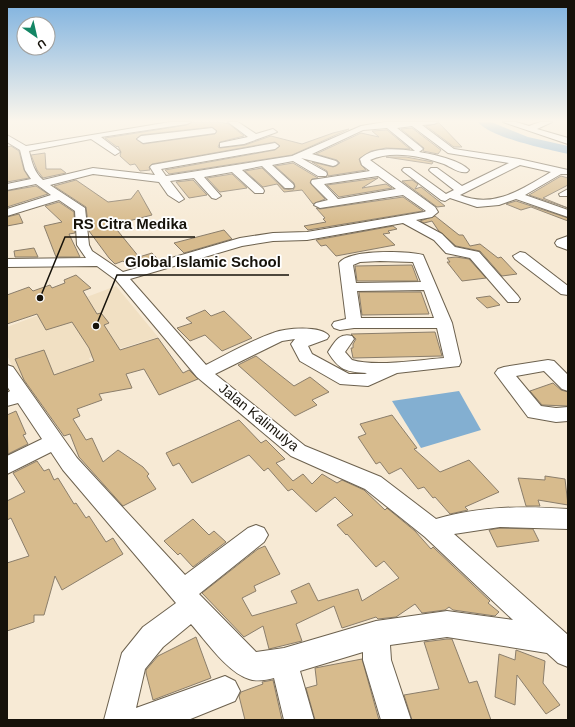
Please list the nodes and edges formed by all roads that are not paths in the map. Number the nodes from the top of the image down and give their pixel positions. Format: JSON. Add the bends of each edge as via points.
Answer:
{"nodes":[{"id":1,"x":21,"y":156,"type":"edge"},
{"id":2,"x":225,"y":156,"type":"edge"},
{"id":3,"x":298,"y":156,"type":"junction"},
{"id":4,"x":372,"y":156,"type":"edge"},
{"id":5,"x":416,"y":156,"type":"edge"},
{"id":6,"x":431,"y":156,"type":"edge"},
{"id":7,"x":481,"y":156,"type":"edge"},
{"id":8,"x":519,"y":162,"type":"junction"},
{"id":9,"x":332,"y":163,"type":"dead end"},
{"id":10,"x":265,"y":164,"type":"junction"},
{"id":11,"x":235,"y":169,"type":"junction"},
{"id":12,"x":434,"y":170,"type":"dead end"},
{"id":13,"x":464,"y":170,"type":"dead end"},
{"id":14,"x":564,"y":172,"type":"edge"},
{"id":15,"x":380,"y":173,"type":"junction"},
{"id":16,"x":322,"y":174,"type":"dead end"},
{"id":17,"x":197,"y":175,"type":"junction"},
{"id":18,"x":444,"y":177,"type":"junction"},
{"id":19,"x":164,"y":179,"type":"junction"},
{"id":20,"x":420,"y":180,"type":"junction"},
{"id":21,"x":39,"y":182,"type":"junction"},
{"id":22,"x":289,"y":186,"type":"dead end"},
{"id":23,"x":7,"y":187,"type":"edge"},
{"id":24,"x":461,"y":190,"type":"junction"},
{"id":25,"x":259,"y":191,"type":"dead end"},
{"id":26,"x":406,"y":191,"type":"junction"},
{"id":27,"x":568,"y":192,"type":"edge"},
{"id":28,"x":515,"y":195,"type":"junction"},
{"id":29,"x":568,"y":195,"type":"edge"},
{"id":30,"x":61,"y":196,"type":"junction"},
{"id":31,"x":216,"y":196,"type":"dead end"},
{"id":32,"x":446,"y":198,"type":"dead end"},
{"id":33,"x":179,"y":199,"type":"dead end"},
{"id":34,"x":336,"y":203,"type":"junction"},
{"id":35,"x":320,"y":205,"type":"dead end"},
{"id":36,"x":7,"y":213,"type":"edge"},
{"id":37,"x":568,"y":214,"type":"edge"},
{"id":38,"x":404,"y":218,"type":"junction"},
{"id":39,"x":568,"y":240,"type":"edge"},
{"id":40,"x":568,"y":246,"type":"edge"},
{"id":41,"x":520,"y":256,"type":"dead end"},
{"id":42,"x":99,"y":262,"type":"junction"},
{"id":43,"x":7,"y":263,"type":"edge"},
{"id":44,"x":121,"y":277,"type":"junction"},
{"id":45,"x":430,"y":286,"type":"junction"},
{"id":46,"x":350,"y":287,"type":"junction"},
{"id":47,"x":562,"y":292,"type":"edge"},
{"id":48,"x":513,"y":299,"type":"dead end"},
{"id":49,"x":444,"y":323,"type":"junction"},
{"id":50,"x":347,"y":329,"type":"junction"},
{"id":51,"x":321,"y":334,"type":"junction"},
{"id":52,"x":395,"y":367,"type":"junction"},
{"id":53,"x":203,"y":373,"type":"junction"},
{"id":54,"x":11,"y":384,"type":"edge"},
{"id":55,"x":568,"y":385,"type":"edge"},
{"id":56,"x":568,"y":414,"type":"edge"},
{"id":57,"x":54,"y":441,"type":"junction"},
{"id":58,"x":7,"y":466,"type":"edge"},
{"id":59,"x":568,"y":519,"type":"edge"},
{"id":60,"x":433,"y":530,"type":"junction"},
{"id":61,"x":256,"y":535,"type":"dead end"},
{"id":62,"x":188,"y":599,"type":"junction"},
{"id":63,"x":376,"y":634,"type":"junction"},
{"id":64,"x":561,"y":646,"type":"edge"},
{"id":65,"x":284,"y":662,"type":"junction"},
{"id":66,"x":225,"y":691,"type":"dead end"},
{"id":67,"x":119,"y":720,"type":"edge"},
{"id":68,"x":145,"y":720,"type":"edge"},
{"id":69,"x":298,"y":720,"type":"edge"},
{"id":70,"x":396,"y":720,"type":"edge"}],
"edges":[{"from":1,"to":21,"type":"street"},
{"from":2,"to":19,"type":"street","via":[[152,163]]},
{"from":3,"to":9,"type":"street"},
{"from":3,"to":10,"type":"street"},
{"from":3,"to":16,"type":"street"},
{"from":4,"to":15,"type":"street","via":[[365,159],[365,162]]},
{"from":5,"to":20,"type":"street","via":[[407,167]]},
{"from":6,"to":13,"type":"street"},
{"from":7,"to":8,"type":"street"},
{"from":8,"to":14,"type":"street"},
{"from":8,"to":24,"type":"street"},
{"from":10,"to":11,"type":"street"},
{"from":10,"to":22,"type":"street"},
{"from":11,"to":17,"type":"street"},
{"from":11,"to":25,"type":"street"},
{"from":12,"to":18,"type":"street"},
{"from":14,"to":28,"type":"street"},
{"from":15,"to":26,"type":"street"},
{"from":15,"to":34,"type":"street","via":[[316,182]]},
{"from":17,"to":19,"type":"street"},
{"from":17,"to":31,"type":"street"},
{"from":18,"to":20,"type":"street"},
{"from":18,"to":24,"type":"street"},
{"from":19,"to":21,"type":"street","via":[[92,171]]},
{"from":19,"to":33,"type":"street"},
{"from":20,"to":32,"type":"street"},
{"from":21,"to":23,"type":"street"},
{"from":21,"to":30,"type":"street","name":"Jalan Kalimulya"},
{"from":24,"to":28,"type":"street","via":[[451,195],[476,204],[491,203]]},
{"from":26,"to":34,"type":"street"},
{"from":26,"to":38,"type":"street","via":[[432,212],[428,215]]},
{"from":27,"to":29,"type":"street","via":[[564,194]]},
{"from":28,"to":37,"type":"street"},
{"from":30,"to":36,"type":"street"},
{"from":30,"to":42,"type":"street","name":"Jalan Kalimulya","via":[[81,210],[86,253]]},
{"from":34,"to":35,"type":"street"},
{"from":38,"to":44,"type":"street","via":[[307,236],[240,242]]},
{"from":38,"to":48,"type":"street","via":[[438,237],[452,250],[474,255]]},
{"from":39,"to":40,"type":"street","via":[[561,243]]},
{"from":41,"to":47,"type":"street"},
{"from":42,"to":43,"type":"street"},
{"from":42,"to":44,"type":"street","name":"Jalan Kalimulya"},
{"from":44,"to":53,"type":"street","name":"Jalan Kalimulya"},
{"from":45,"to":46,"type":"street"},
{"from":45,"to":46,"type":"street","via":[[418,258],[362,258],[346,263]]},
{"from":45,"to":49,"type":"street"},
{"from":46,"to":50,"type":"street"},
{"from":49,"to":50,"type":"street"},
{"from":49,"to":52,"type":"street","via":[[453,362]]},
{"from":50,"to":51,"type":"street","via":[[330,342]]},
{"from":50,"to":52,"type":"street","via":[[336,352],[346,364],[356,367]]},
{"from":51,"to":52,"type":"street","via":[[299,344],[306,357],[346,380],[368,380]]},
{"from":51,"to":53,"type":"street","via":[[280,336]]},
{"from":53,"to":60,"type":"street","name":"Jalan Kalimulya","via":[[298,451],[372,483]]},
{"from":54,"to":57,"type":"street"},
{"from":55,"to":56,"type":"street","via":[[548,365],[504,373],[535,412]]},
{"from":57,"to":58,"type":"street"},
{"from":57,"to":62,"type":"street","via":[[70,464]]},
{"from":59,"to":60,"type":"street","via":[[487,517]]},
{"from":60,"to":64,"type":"street","name":"Jalan Kalimulya"},
{"from":61,"to":62,"type":"street","via":[[228,558]]},
{"from":62,"to":65,"type":"street","via":[[251,666]]},
{"from":62,"to":67,"type":"street","via":[[132,663]]},
{"from":63,"to":64,"type":"street","via":[[447,624]]},
{"from":63,"to":65,"type":"street"},
{"from":63,"to":70,"type":"street","via":[[377,660]]},
{"from":65,"to":69,"type":"street"},
{"from":66,"to":68,"type":"street"}]}
